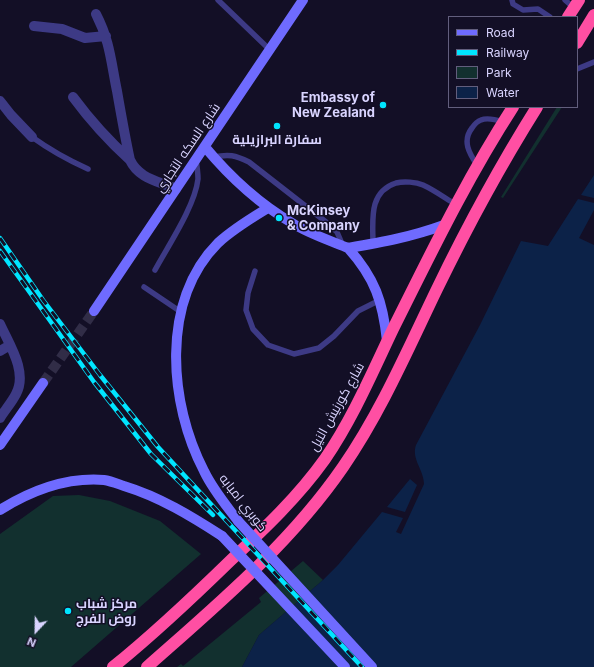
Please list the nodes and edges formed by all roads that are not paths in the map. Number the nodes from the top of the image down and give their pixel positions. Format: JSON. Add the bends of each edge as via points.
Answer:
{"nodes":[{"id":1,"x":218,"y":0,"type":"edge"},
{"id":2,"x":303,"y":0,"type":"edge"},
{"id":3,"x":512,"y":0,"type":"edge"},
{"id":4,"x":96,"y":14,"type":"dead end"},
{"id":5,"x":594,"y":15,"type":"edge"},
{"id":6,"x":548,"y":16,"type":"edge"},
{"id":7,"x":34,"y":26,"type":"dead end"},
{"id":8,"x":106,"y":36,"type":"junction"},
{"id":9,"x":578,"y":40,"type":"edge"},
{"id":10,"x":270,"y":50,"type":"junction"},
{"id":11,"x":594,"y":62,"type":"edge"},
{"id":12,"x":578,"y":69,"type":"edge"},
{"id":13,"x":73,"y":97,"type":"dead end"},
{"id":14,"x":0,"y":101,"type":"edge"},
{"id":15,"x":512,"y":108,"type":"edge"},
{"id":16,"x":536,"y":108,"type":"edge"},
{"id":17,"x":504,"y":122,"type":"junction"},
{"id":18,"x":32,"y":137,"type":"joint"},
{"id":19,"x":205,"y":147,"type":"junction"},
{"id":20,"x":213,"y":157,"type":"junction"},
{"id":21,"x":130,"y":160,"type":"junction"},
{"id":22,"x":196,"y":160,"type":"junction"},
{"id":23,"x":477,"y":166,"type":"junction"},
{"id":24,"x":88,"y":169,"type":"dead end"},
{"id":25,"x":176,"y":189,"type":"junction"},
{"id":26,"x":455,"y":204,"type":"junction"},
{"id":27,"x":268,"y":208,"type":"junction"},
{"id":28,"x":444,"y":225,"type":"junction"},
{"id":29,"x":373,"y":244,"type":"junction"},
{"id":30,"x":346,"y":247,"type":"junction"},
{"id":31,"x":154,"y":270,"type":"dead end"},
{"id":32,"x":255,"y":271,"type":"dead end"},
{"id":33,"x":144,"y":288,"type":"dead end"},
{"id":34,"x":380,"y":300,"type":"junction"},
{"id":35,"x":94,"y":311,"type":"tunnel mouth"},
{"id":36,"x":181,"y":312,"type":"junction"},
{"id":37,"x":0,"y":324,"type":"edge"},
{"id":38,"x":387,"y":341,"type":"junction"},
{"id":39,"x":3,"y":349,"type":"edge"},
{"id":40,"x":43,"y":383,"type":"tunnel mouth"},
{"id":41,"x":0,"y":418,"type":"edge"},
{"id":42,"x":0,"y":445,"type":"edge"},
{"id":43,"x":0,"y":510,"type":"edge"},
{"id":44,"x":113,"y":667,"type":"edge"},
{"id":45,"x":147,"y":667,"type":"edge"},
{"id":46,"x":345,"y":667,"type":"edge"},
{"id":47,"x":372,"y":667,"type":"edge"}],
"edges":[{"from":1,"to":10,"type":"lane"},
{"from":2,"to":10,"type":"street","name":"شارع السكه التجاري"},
{"from":3,"to":6,"type":"lane","via":[[513,4],[523,10],[538,9]]},
{"from":4,"to":8,"type":"street"},
{"from":5,"to":9,"type":"highway"},
{"from":7,"to":8,"type":"street","via":[[62,29],[85,38]]},
{"from":8,"to":21,"type":"street"},
{"from":10,"to":19,"type":"street","name":"شارع السكه التجاري"},
{"from":11,"to":12,"type":"lane"},
{"from":13,"to":21,"type":"street","via":[[99,130]]},
{"from":14,"to":18,"type":"street"},
{"from":15,"to":17,"type":"highway","name":"شارع كورنيش النيل"},
{"from":16,"to":45,"type":"highway","via":[[511,148],[462,238],[378,409],[344,466],[303,520],[279,545]]},
{"from":17,"to":23,"type":"highway","name":"شارع كورنيش النيل"},
{"from":17,"to":23,"type":"lane","via":[[481,120],[467,135],[466,144]]},
{"from":18,"to":24,"type":"lane","via":[[68,161]]},
{"from":19,"to":20,"type":"street"},
{"from":19,"to":22,"type":"street","name":"شارع السكه التجاري"},
{"from":20,"to":27,"type":"street","via":[[245,190]]},
{"from":20,"to":30,"type":"lane","via":[[226,154],[249,162],[326,222],[337,232]]},
{"from":21,"to":25,"type":"street","via":[[140,174]]},
{"from":22,"to":25,"type":"street","name":"شارع السكه التجاري"},
{"from":22,"to":31,"type":"lane","via":[[198,178],[194,195]]},
{"from":23,"to":26,"type":"highway","name":"شارع كورنيش النيل"},
{"from":25,"to":35,"type":"street","name":"شارع السكه التجاري"},
{"from":26,"to":28,"type":"highway","name":"شارع كورنيش النيل"},
{"from":26,"to":29,"type":"lane","via":[[422,184],[402,182],[385,188],[378,196],[375,206]]},
{"from":27,"to":30,"type":"street","via":[[294,224]]},
{"from":27,"to":36,"type":"street","name":"كوبري امبابه","via":[[241,224],[218,244],[199,268]]},
{"from":28,"to":29,"type":"street","via":[[421,234]]},
{"from":28,"to":38,"type":"highway","name":"شارع كورنيش النيل"},
{"from":29,"to":30,"type":"street"},
{"from":30,"to":34,"type":"street","via":[[362,262]]},
{"from":32,"to":34,"type":"lane","via":[[246,310],[252,329],[268,345],[294,354],[319,348],[358,311]]},
{"from":33,"to":36,"type":"lane"},
{"from":34,"to":38,"type":"street"},
{"from":36,"to":47,"type":"street","name":"كوبري امبابه","bridge":true,"via":[[176,355],[178,385],[183,415],[204,472],[238,521]]},
{"from":37,"to":39,"type":"street"},
{"from":38,"to":44,"type":"highway","name":"شارع كورنيش النيل","via":[[356,407],[306,484],[284,509],[170,619]]},
{"from":39,"to":41,"type":"street","via":[[18,368],[20,377],[16,395]]},
{"from":40,"to":42,"type":"street"},
{"from":43,"to":46,"type":"street","bridge":true,"via":[[28,493],[53,484],[79,480],[106,480],[166,502],[222,536]]}]}
